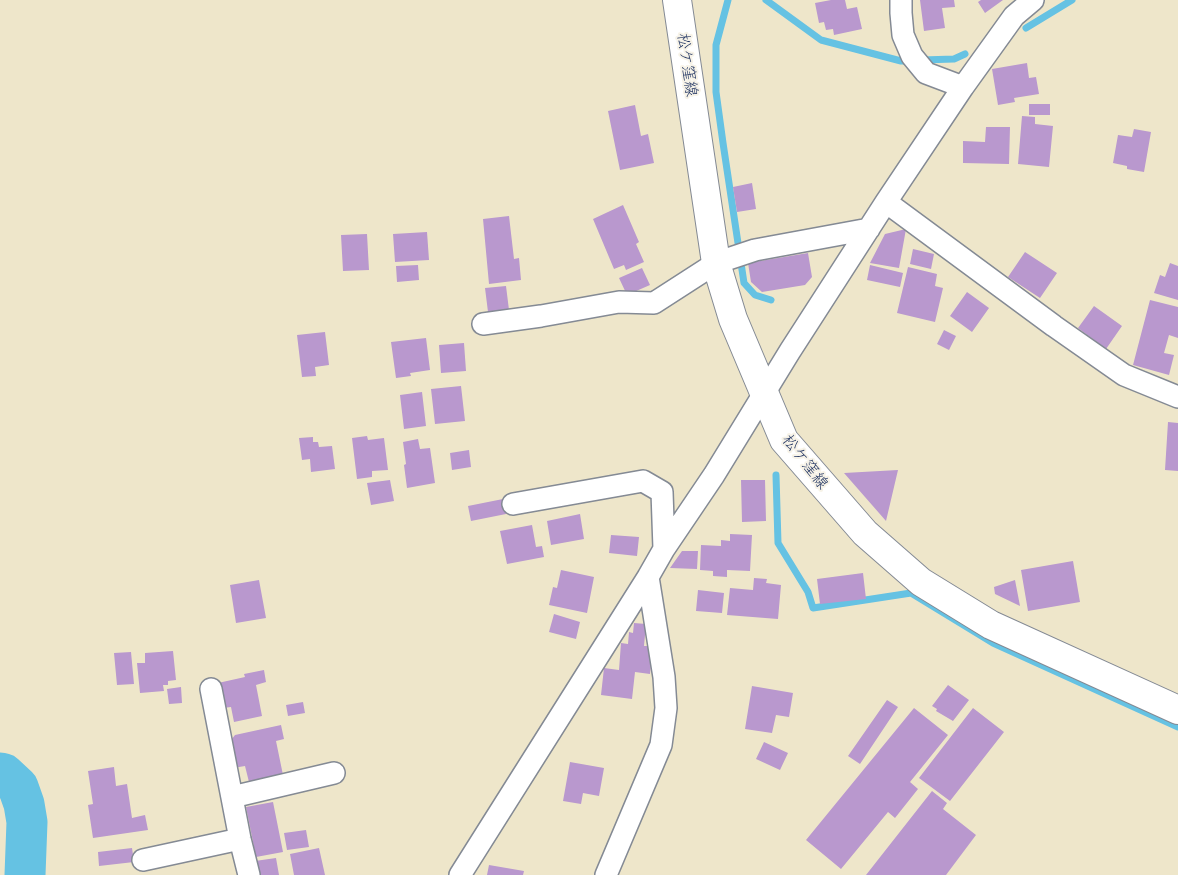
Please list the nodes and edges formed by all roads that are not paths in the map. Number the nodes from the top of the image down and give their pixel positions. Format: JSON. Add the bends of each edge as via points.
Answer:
{"nodes":[{"id":1,"x":677,"y":0,"type":"edge"},
{"id":2,"x":901,"y":0,"type":"edge"},
{"id":3,"x":1033,"y":0,"type":"edge"},
{"id":4,"x":963,"y":87,"type":"junction"},
{"id":5,"x":886,"y":202,"type":"junction"},
{"id":6,"x":869,"y":229,"type":"junction"},
{"id":7,"x":736,"y":256,"type":"junction"},
{"id":8,"x":483,"y":324,"type":"dead end"},
{"id":9,"x":764,"y":392,"type":"junction"},
{"id":10,"x":1178,"y":397,"type":"edge"},
{"id":11,"x":513,"y":504,"type":"dead end"},
{"id":12,"x":664,"y":549,"type":"junction"},
{"id":13,"x":648,"y":578,"type":"junction"},
{"id":14,"x":211,"y":689,"type":"dead end"},
{"id":15,"x":1178,"y":710,"type":"edge"},
{"id":16,"x":334,"y":773,"type":"dead end"},
{"id":17,"x":232,"y":797,"type":"junction"},
{"id":18,"x":240,"y":839,"type":"junction"},
{"id":19,"x":143,"y":860,"type":"dead end"},
{"id":20,"x":249,"y":875,"type":"edge"},
{"id":21,"x":460,"y":875,"type":"edge"},
{"id":22,"x":606,"y":875,"type":"edge"}],
"edges":[{"from":1,"to":7,"type":"street","name":"松ケ窪線"},
{"from":2,"to":4,"type":"street","via":[[903,35],[912,56],[926,73]]},
{"from":3,"to":4,"type":"street","via":[[1014,16]]},
{"from":4,"to":5,"type":"street"},
{"from":5,"to":6,"type":"street"},
{"from":5,"to":10,"type":"street","via":[[1124,375]]},
{"from":6,"to":7,"type":"street"},
{"from":6,"to":9,"type":"street"},
{"from":7,"to":8,"type":"street","via":[[654,303],[619,302]]},
{"from":7,"to":9,"type":"street","name":"松ケ窪線","via":[[733,319]]},
{"from":9,"to":12,"type":"street","via":[[714,476]]},
{"from":9,"to":15,"type":"street","name":"松ケ窪線","via":[[784,440],[796,456],[865,533],[921,582],[991,625]]},
{"from":11,"to":12,"type":"street","via":[[643,481],[662,492]]},
{"from":12,"to":13,"type":"street"},
{"from":13,"to":21,"type":"street"},
{"from":13,"to":22,"type":"street","via":[[664,677],[666,708],[661,745]]},
{"from":14,"to":17,"type":"street"},
{"from":16,"to":17,"type":"street"},
{"from":17,"to":18,"type":"street"},
{"from":18,"to":19,"type":"street"},
{"from":18,"to":20,"type":"street"}]}
